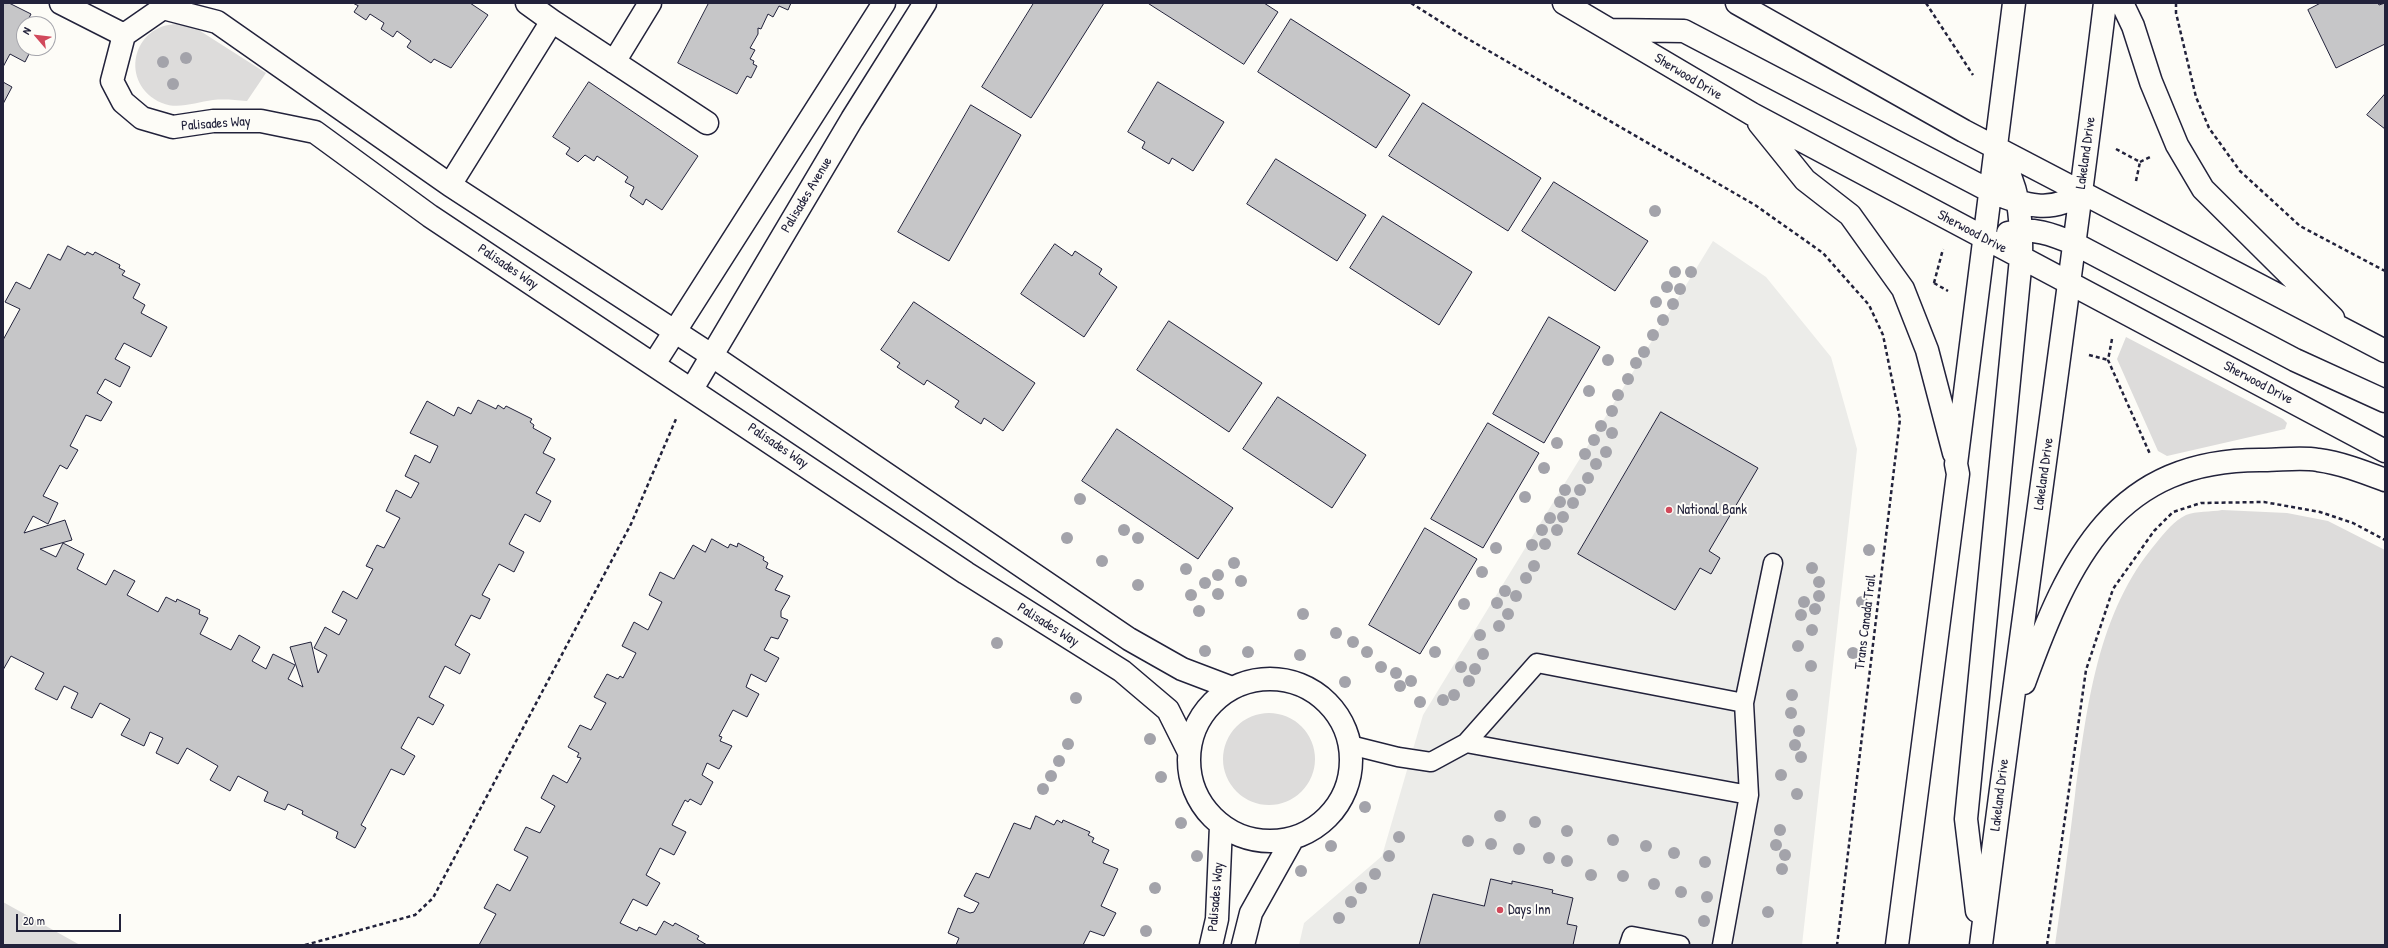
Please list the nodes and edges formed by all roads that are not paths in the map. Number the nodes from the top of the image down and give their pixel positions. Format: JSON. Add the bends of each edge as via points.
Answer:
{"nodes":[{"id":1,"x":61,"y":3,"type":"edge"},
{"id":2,"x":527,"y":3,"type":"edge"},
{"id":3,"x":650,"y":3,"type":"edge"},
{"id":4,"x":884,"y":3,"type":"edge"},
{"id":5,"x":925,"y":3,"type":"edge"},
{"id":6,"x":1564,"y":3,"type":"edge"},
{"id":7,"x":1737,"y":3,"type":"edge"},
{"id":8,"x":2014,"y":3,"type":"edge"},
{"id":9,"x":2105,"y":3,"type":"edge"},
{"id":10,"x":2122,"y":3,"type":"edge"},
{"id":11,"x":552,"y":21,"type":"junction"},
{"id":12,"x":1608,"y":30,"type":"junction"},
{"id":13,"x":124,"y":35,"type":"junction"},
{"id":14,"x":614,"y":62,"type":"junction"},
{"id":15,"x":1752,"y":114,"type":"junction"},
{"id":16,"x":707,"y":123,"type":"dead end"},
{"id":17,"x":1997,"y":148,"type":"junction"},
{"id":18,"x":450,"y":185,"type":"junction"},
{"id":19,"x":1992,"y":192,"type":"junction"},
{"id":20,"x":2081,"y":192,"type":"junction"},
{"id":21,"x":2019,"y":202,"type":"junction"},
{"id":22,"x":2022,"y":230,"type":"junction"},
{"id":23,"x":1986,"y":240,"type":"junction"},
{"id":24,"x":2075,"y":244,"type":"junction"},
{"id":25,"x":2022,"y":258,"type":"junction"},
{"id":26,"x":2070,"y":284,"type":"junction"},
{"id":27,"x":675,"y":332,"type":"junction"},
{"id":28,"x":2348,"y":332,"type":"junction"},
{"id":29,"x":2385,"y":351,"type":"edge"},
{"id":30,"x":711,"y":355,"type":"junction"},
{"id":31,"x":654,"y":364,"type":"junction"},
{"id":32,"x":692,"y":389,"type":"junction"},
{"id":33,"x":2385,"y":401,"type":"edge"},
{"id":34,"x":2385,"y":451,"type":"edge"},
{"id":35,"x":1956,"y":464,"type":"junction"},
{"id":36,"x":2385,"y":480,"type":"edge"},
{"id":37,"x":1773,"y":563,"type":"dead end"},
{"id":38,"x":1232,"y":688,"type":"junction"},
{"id":39,"x":1744,"y":702,"type":"junction"},
{"id":40,"x":1466,"y":744,"type":"junction"},
{"id":41,"x":1350,"y":745,"type":"junction"},
{"id":42,"x":1189,"y":752,"type":"junction"},
{"id":43,"x":2004,"y":755,"type":"junction"},
{"id":44,"x":1749,"y":795,"type":"junction"},
{"id":45,"x":1221,"y":826,"type":"junction"},
{"id":46,"x":1293,"y":838,"type":"junction"},
{"id":47,"x":1211,"y":945,"type":"edge"},
{"id":48,"x":1244,"y":945,"type":"edge"},
{"id":49,"x":1629,"y":945,"type":"edge"},
{"id":50,"x":1680,"y":945,"type":"edge"},
{"id":51,"x":1722,"y":945,"type":"edge"},
{"id":52,"x":1896,"y":945,"type":"edge"},
{"id":53,"x":1981,"y":945,"type":"edge"}],
"edges":[{"from":1,"to":13,"type":"main road"},
{"from":2,"to":11,"type":"main road"},
{"from":3,"to":14,"type":"main road"},
{"from":4,"to":27,"type":"main road"},
{"from":5,"to":30,"type":"main road","name":"Palisades Avenue","via":[[852,119]]},
{"from":6,"to":12,"type":"main road","name":"Sherwood Drive"},
{"from":7,"to":17,"type":"main road"},
{"from":8,"to":17,"type":"main road"},
{"from":9,"to":20,"type":"main road","name":"Lakeland Drive"},
{"from":10,"to":28,"type":"main road","via":[[2177,145],[2203,189]]},
{"from":11,"to":14,"type":"main road"},
{"from":11,"to":18,"type":"main road"},
{"from":12,"to":15,"type":"main road","name":"Sherwood Drive"},
{"from":12,"to":19,"type":"main road","via":[[1684,31]]},
{"from":13,"to":18,"type":"main road","via":[[163,8],[217,22]]},
{"from":13,"to":31,"type":"main road","name":"Palisades Way","via":[[112,81],[123,102],[142,118],[173,127],[213,121],[261,121],[315,132],[430,216]]},
{"from":14,"to":16,"type":"main road"},
{"from":15,"to":23,"type":"main road","name":"Sherwood Drive"},
{"from":15,"to":35,"type":"main road","via":[[1805,180],[1850,215],[1903,289],[1927,350]]},
{"from":17,"to":19,"type":"main road"},
{"from":17,"to":20,"type":"main road"},
{"from":17,"to":21,"type":"main road","via":[[2008,168]]},
{"from":18,"to":27,"type":"main road"},
{"from":19,"to":21,"type":"main road"},
{"from":19,"to":23,"type":"main road"},
{"from":20,"to":21,"type":"main road","via":[[2071,201],[2050,207]]},
{"from":20,"to":24,"type":"main road","name":"Lakeland Drive"},
{"from":20,"to":28,"type":"main road"},
{"from":21,"to":22,"type":"main road"},
{"from":22,"to":23,"type":"main road"},
{"from":22,"to":24,"type":"main road","via":[[2042,232]]},
{"from":22,"to":25,"type":"main road"},
{"from":23,"to":25,"type":"main road","name":"Sherwood Drive"},
{"from":23,"to":35,"type":"main road"},
{"from":24,"to":26,"type":"main road","name":"Lakeland Drive"},
{"from":24,"to":33,"type":"main road","via":[[2295,360]]},
{"from":25,"to":26,"type":"main road","name":"Sherwood Drive"},
{"from":25,"to":53,"type":"main road","via":[[1966,818]]},
{"from":26,"to":34,"type":"main road","name":"Sherwood Drive"},
{"from":26,"to":43,"type":"main road","name":"Lakeland Drive"},
{"from":27,"to":30,"type":"main road"},
{"from":27,"to":31,"type":"main road"},
{"from":28,"to":29,"type":"main road"},
{"from":30,"to":32,"type":"main road","name":"Palisades Avenue"},
{"from":30,"to":38,"type":"main road","via":[[1129,639],[1182,669]]},
{"from":31,"to":32,"type":"main road","name":"Palisades Way"},
{"from":32,"to":42,"type":"main road","name":"Palisades Way","via":[[966,573],[1122,671],[1168,710]]},
{"from":35,"to":52,"type":"main road","via":[[1958,474]]},
{"from":36,"to":43,"type":"main road","via":[[2318,460],[2239,460],[2210,463],[2182,470],[2134,496],[2098,533],[2069,577],[2023,685]]},
{"from":37,"to":39,"type":"lane"},
{"from":38,"to":41,"type":"main road","name":"Palisades Way","via":[[1256,680],[1281,679],[1305,687],[1326,701],[1341,721]]},
{"from":38,"to":42,"type":"main road","name":"Palisades Way","via":[[1211,704],[1196,726]]},
{"from":39,"to":40,"type":"lane","via":[[1537,663]]},
{"from":39,"to":44,"type":"lane"},
{"from":40,"to":41,"type":"lane","via":[[1431,762]]},
{"from":40,"to":44,"type":"lane"},
{"from":41,"to":46,"type":"main road","name":"Palisades Way","via":[[1351,769],[1345,792],[1332,812],[1314,828]]},
{"from":42,"to":45,"type":"main road","name":"Palisades Way","via":[[1190,780],[1202,805]]},
{"from":43,"to":53,"type":"main road","name":"Lakeland Drive"},
{"from":44,"to":51,"type":"lane"},
{"from":45,"to":46,"type":"main road","name":"Palisades Way","via":[[1243,837],[1268,842]]},
{"from":45,"to":47,"type":"main road","name":"Palisades Way","via":[[1217,919]]},
{"from":46,"to":48,"type":"main road","via":[[1251,913]]},
{"from":49,"to":50,"type":"lane","via":[[1632,936]]}]}
